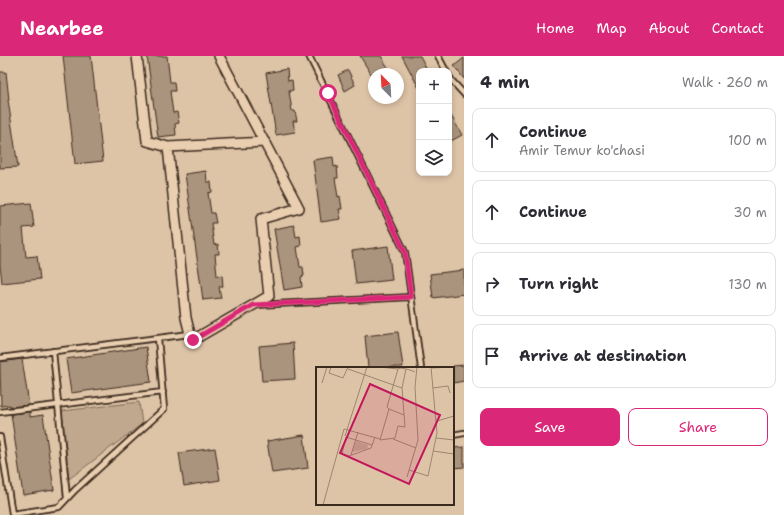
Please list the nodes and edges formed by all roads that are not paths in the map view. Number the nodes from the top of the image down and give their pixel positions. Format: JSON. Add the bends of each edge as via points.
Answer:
{"nodes":[{"id":1,"x":137,"y":56,"type":"edge"},
{"id":2,"x":219,"y":56,"type":"edge"},
{"id":3,"x":309,"y":56,"type":"edge"},
{"id":4,"x":438,"y":56,"type":"edge"},
{"id":5,"x":444,"y":68,"type":"edge"},
{"id":6,"x":452,"y":81,"type":"edge"},
{"id":7,"x":464,"y":93,"type":"edge"},
{"id":8,"x":265,"y":142,"type":"junction"},
{"id":9,"x":168,"y":147,"type":"junction"},
{"id":10,"x":411,"y":297,"type":"junction"},
{"id":11,"x":253,"y":305,"type":"junction"},
{"id":12,"x":190,"y":334,"type":"junction"},
{"id":13,"x":158,"y":338,"type":"junction"},
{"id":14,"x":53,"y":352,"type":"junction"},
{"id":15,"x":0,"y":358,"type":"edge"},
{"id":16,"x":421,"y":367,"type":"edge"},
{"id":17,"x":163,"y":392,"type":"junction"},
{"id":18,"x":58,"y":404,"type":"junction"},
{"id":19,"x":0,"y":412,"type":"edge"},
{"id":20,"x":464,"y":433,"type":"edge"},
{"id":21,"x":454,"y":435,"type":"edge"},
{"id":22,"x":0,"y":437,"type":"edge"},
{"id":23,"x":67,"y":498,"type":"junction"}],
"edges":[{"from":1,"to":9,"type":"street","via":[[147,141]]},
{"from":2,"to":8,"type":"street"},
{"from":3,"to":10,"type":"lane","via":[[405,252]]},
{"from":4,"to":5,"type":"lane"},
{"from":6,"to":7,"type":"lane"},
{"from":8,"to":9,"type":"street"},
{"from":8,"to":11,"type":"street","via":[[299,208],[261,219],[269,296]]},
{"from":9,"to":12,"type":"street","via":[[186,318]]},
{"from":10,"to":11,"type":"lane"},
{"from":10,"to":16,"type":"lane"},
{"from":11,"to":12,"type":"street","via":[[193,340]]},
{"from":12,"to":13,"type":"lane"},
{"from":13,"to":14,"type":"lane"},
{"from":13,"to":17,"type":"lane"},
{"from":14,"to":15,"type":"lane"},
{"from":14,"to":18,"type":"lane"},
{"from":17,"to":18,"type":"lane"},
{"from":17,"to":23,"type":"lane","via":[[164,409]]},
{"from":18,"to":19,"type":"lane"},
{"from":18,"to":23,"type":"lane"},
{"from":20,"to":21,"type":"lane"},
{"from":22,"to":23,"type":"lane","via":[[12,514],[59,507]]}]}
